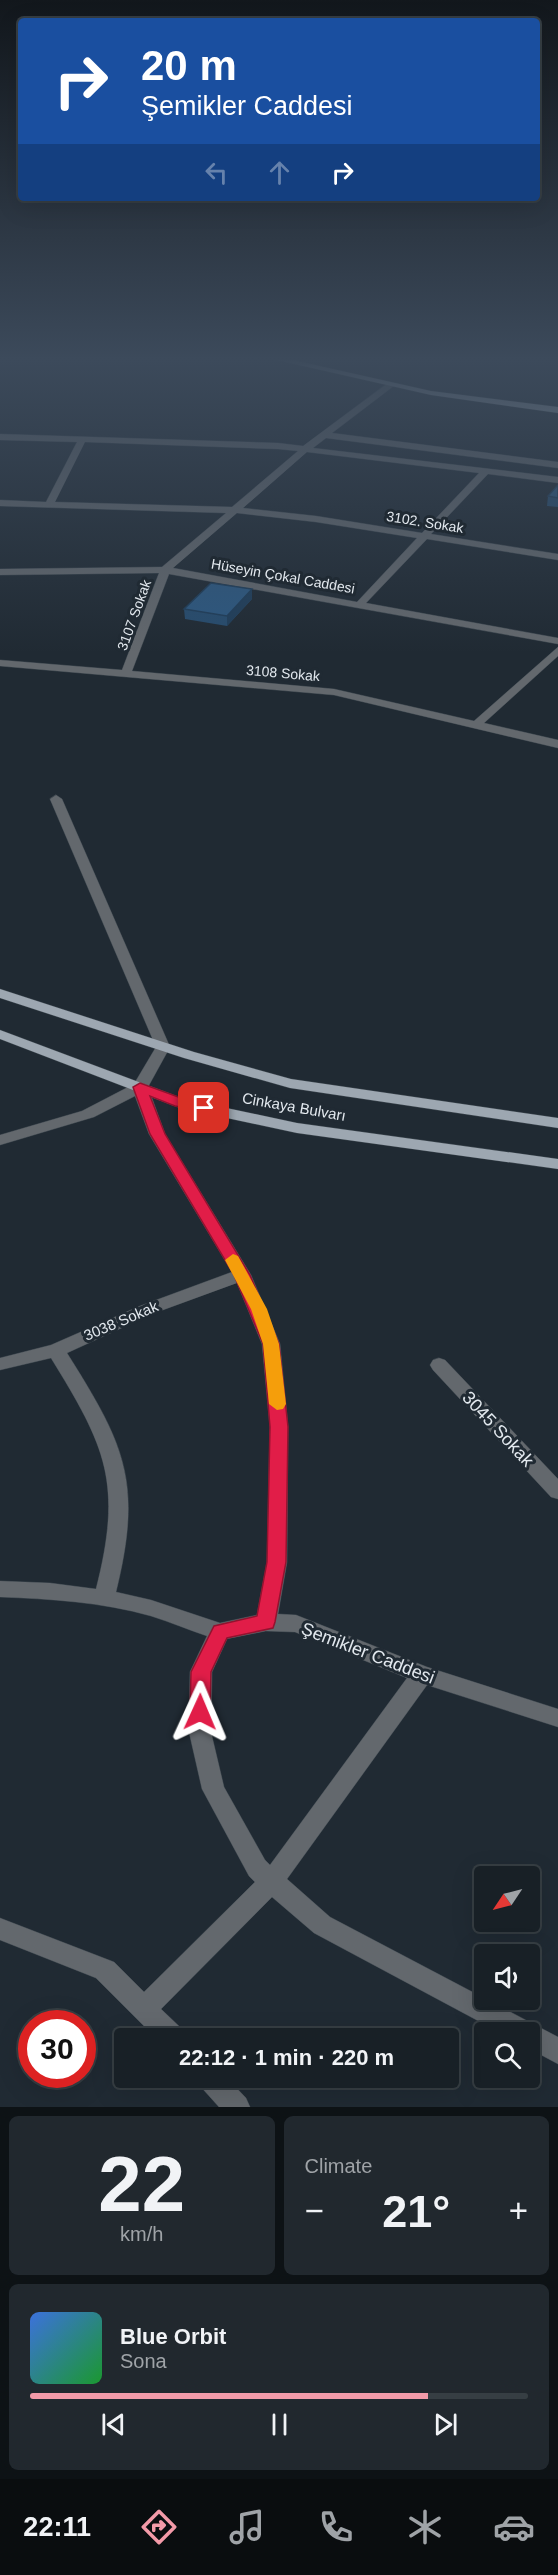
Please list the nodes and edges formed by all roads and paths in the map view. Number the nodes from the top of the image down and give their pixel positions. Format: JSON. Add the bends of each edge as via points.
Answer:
{"nodes":[{"id":1,"x":74,"y":456,"type":"edge"},
{"id":2,"x":297,"y":456,"type":"edge"},
{"id":3,"x":359,"y":456,"type":"edge"},
{"id":4,"x":490,"y":456,"type":"edge"},
{"id":5,"x":558,"y":465,"type":"edge"},
{"id":6,"x":486,"y":471,"type":"junction"},
{"id":7,"x":558,"y":480,"type":"edge"},
{"id":8,"x":0,"y":503,"type":"edge"},
{"id":9,"x":49,"y":504,"type":"junction"},
{"id":10,"x":236,"y":510,"type":"junction"},
{"id":11,"x":425,"y":536,"type":"junction"},
{"id":12,"x":558,"y":557,"type":"edge"},
{"id":13,"x":165,"y":570,"type":"junction"},
{"id":14,"x":0,"y":572,"type":"edge"},
{"id":15,"x":360,"y":604,"type":"junction"},
{"id":16,"x":558,"y":641,"type":"edge"},
{"id":17,"x":558,"y":650,"type":"edge"},
{"id":18,"x":0,"y":663,"type":"edge"},
{"id":19,"x":126,"y":673,"type":"junction"},
{"id":20,"x":476,"y":725,"type":"junction"},
{"id":21,"x":558,"y":744,"type":"edge"},
{"id":22,"x":56,"y":798,"type":"dead end"},
{"id":23,"x":0,"y":993,"type":"edge"},
{"id":24,"x":0,"y":1034,"type":"edge"},
{"id":25,"x":163,"y":1047,"type":"junction"},
{"id":26,"x":140,"y":1087,"type":"junction"},
{"id":27,"x":558,"y":1123,"type":"edge"},
{"id":28,"x":0,"y":1140,"type":"edge"},
{"id":29,"x":558,"y":1164,"type":"edge"},
{"id":30,"x":242,"y":1275,"type":"junction"},
{"id":31,"x":56,"y":1350,"type":"junction"},
{"id":32,"x":0,"y":1364,"type":"edge"},
{"id":33,"x":439,"y":1365,"type":"dead end"},
{"id":34,"x":558,"y":1492,"type":"edge"},
{"id":35,"x":0,"y":1589,"type":"edge"},
{"id":36,"x":104,"y":1598,"type":"junction"},
{"id":37,"x":266,"y":1622,"type":"junction"},
{"id":38,"x":220,"y":1632,"type":"junction"},
{"id":39,"x":422,"y":1675,"type":"junction"},
{"id":40,"x":558,"y":1718,"type":"edge"},
{"id":41,"x":272,"y":1881,"type":"junction"},
{"id":42,"x":0,"y":1929,"type":"edge"},
{"id":43,"x":144,"y":2009,"type":"junction"},
{"id":44,"x":505,"y":2022,"type":"edge"},
{"id":45,"x":163,"y":2028,"type":"edge"},
{"id":46,"x":540,"y":2041,"type":"edge"},
{"id":47,"x":558,"y":2051,"type":"edge"},
{"id":48,"x":219,"y":2088,"type":"edge"},
{"id":49,"x":237,"y":2107,"type":"edge"}],
"edges":[{"from":1,"to":9,"type":"street"},
{"from":2,"to":10,"type":"street","name":"3107 Sokak"},
{"from":3,"to":6,"type":"street"},
{"from":4,"to":5,"type":"street"},
{"from":6,"to":7,"type":"street"},
{"from":6,"to":11,"type":"street"},
{"from":8,"to":9,"type":"street","name":"3102. Sokak"},
{"from":9,"to":10,"type":"street","name":"3102. Sokak"},
{"from":10,"to":11,"type":"street","name":"3102. Sokak"},
{"from":10,"to":13,"type":"street","name":"3107 Sokak"},
{"from":11,"to":12,"type":"street","name":"3102. Sokak"},
{"from":11,"to":15,"type":"street"},
{"from":13,"to":14,"type":"street","name":"Hüseyin Çokal Caddesi"},
{"from":13,"to":15,"type":"street","name":"Hüseyin Çokal Caddesi"},
{"from":13,"to":19,"type":"street","name":"3107 Sokak"},
{"from":15,"to":16,"type":"street","name":"Hüseyin Çokal Caddesi"},
{"from":17,"to":20,"type":"street"},
{"from":18,"to":19,"type":"street","name":"3108 Sokak"},
{"from":19,"to":20,"type":"street","name":"3108 Sokak","via":[[334,692]]},
{"from":20,"to":21,"type":"street","name":"3108 Sokak"},
{"from":22,"to":25,"type":"street"},
{"from":23,"to":25,"type":"main road","name":"Cinkaya Bulvarı"},
{"from":24,"to":26,"type":"main road","name":"Cinkaya Bulvarı"},
{"from":25,"to":26,"type":"street"},
{"from":25,"to":27,"type":"main road","name":"Cinkaya Bulvarı","via":[[290,1083]]},
{"from":26,"to":28,"type":"street","via":[[88,1114]]},
{"from":26,"to":29,"type":"main road","name":"Cinkaya Bulvarı","via":[[180,1103],[297,1128]]},
{"from":26,"to":30,"type":"street","via":[[158,1134]]},
{"from":30,"to":31,"type":"street","name":"3038 Sokak","via":[[146,1310]]},
{"from":30,"to":37,"type":"street","via":[[271,1344],[279,1427],[276,1562]]},
{"from":31,"to":32,"type":"street","name":"3038 Sokak"},
{"from":31,"to":36,"type":"street","via":[[102,1426],[119,1488],[115,1554]]},
{"from":33,"to":34,"type":"street","name":"3045 Sokak"},
{"from":35,"to":36,"type":"street"},
{"from":36,"to":38,"type":"street","via":[[151,1608]]},
{"from":37,"to":38,"type":"street","name":"Şemikler Caddesi"},
{"from":37,"to":39,"type":"street","name":"Şemikler Caddesi","via":[[296,1624]]},
{"from":38,"to":41,"type":"street","via":[[201,1672],[200,1732],[213,1789],[257,1868]]},
{"from":39,"to":40,"type":"street","name":"Şemikler Caddesi"},
{"from":39,"to":41,"type":"street"},
{"from":41,"to":43,"type":"street"},
{"from":41,"to":44,"type":"street","via":[[322,1925]]},
{"from":42,"to":43,"type":"street","via":[[105,1970]]},
{"from":43,"to":45,"type":"street"},
{"from":46,"to":47,"type":"street"},
{"from":48,"to":49,"type":"street"}]}
